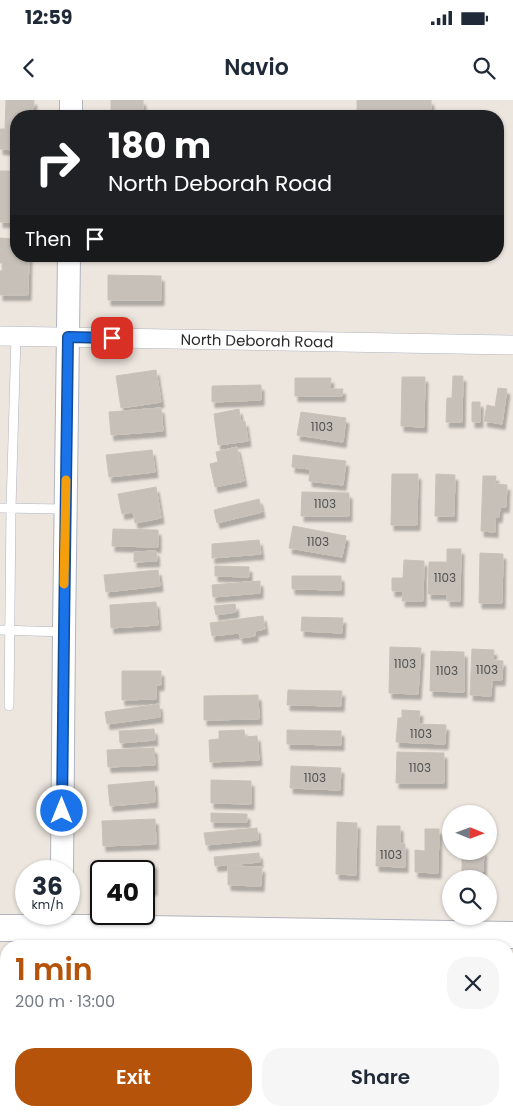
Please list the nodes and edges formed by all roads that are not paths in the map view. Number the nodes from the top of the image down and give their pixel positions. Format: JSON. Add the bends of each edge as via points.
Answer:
{"nodes":[{"id":1,"x":69,"y":262,"type":"edge"},
{"id":2,"x":8,"y":336,"type":"edge"},
{"id":3,"x":68,"y":337,"type":"junction"},
{"id":4,"x":513,"y":346,"type":"edge"},
{"id":5,"x":0,"y":508,"type":"edge"},
{"id":6,"x":11,"y":508,"type":"junction"},
{"id":7,"x":66,"y":509,"type":"junction"},
{"id":8,"x":5,"y":630,"type":"edge"},
{"id":9,"x":64,"y":632,"type":"junction"},
{"id":10,"x":9,"y":706,"type":"dead end"},
{"id":11,"x":62,"y":860,"type":"edge"},
{"id":12,"x":0,"y":928,"type":"edge"},
{"id":13,"x":61,"y":930,"type":"edge"},
{"id":14,"x":513,"y":935,"type":"edge"}],
"edges":[{"from":1,"to":3,"type":"street"},
{"from":2,"to":3,"type":"street","name":"North Deborah Road"},
{"from":2,"to":6,"type":"lane"},
{"from":3,"to":4,"type":"street","name":"North Deborah Road"},
{"from":3,"to":7,"type":"street"},
{"from":5,"to":6,"type":"lane"},
{"from":6,"to":7,"type":"lane"},
{"from":6,"to":8,"type":"lane"},
{"from":7,"to":9,"type":"street"},
{"from":8,"to":9,"type":"lane"},
{"from":8,"to":10,"type":"lane"},
{"from":9,"to":11,"type":"street"},
{"from":12,"to":13,"type":"main road"},
{"from":13,"to":14,"type":"main road","via":[[453,937]]}]}
